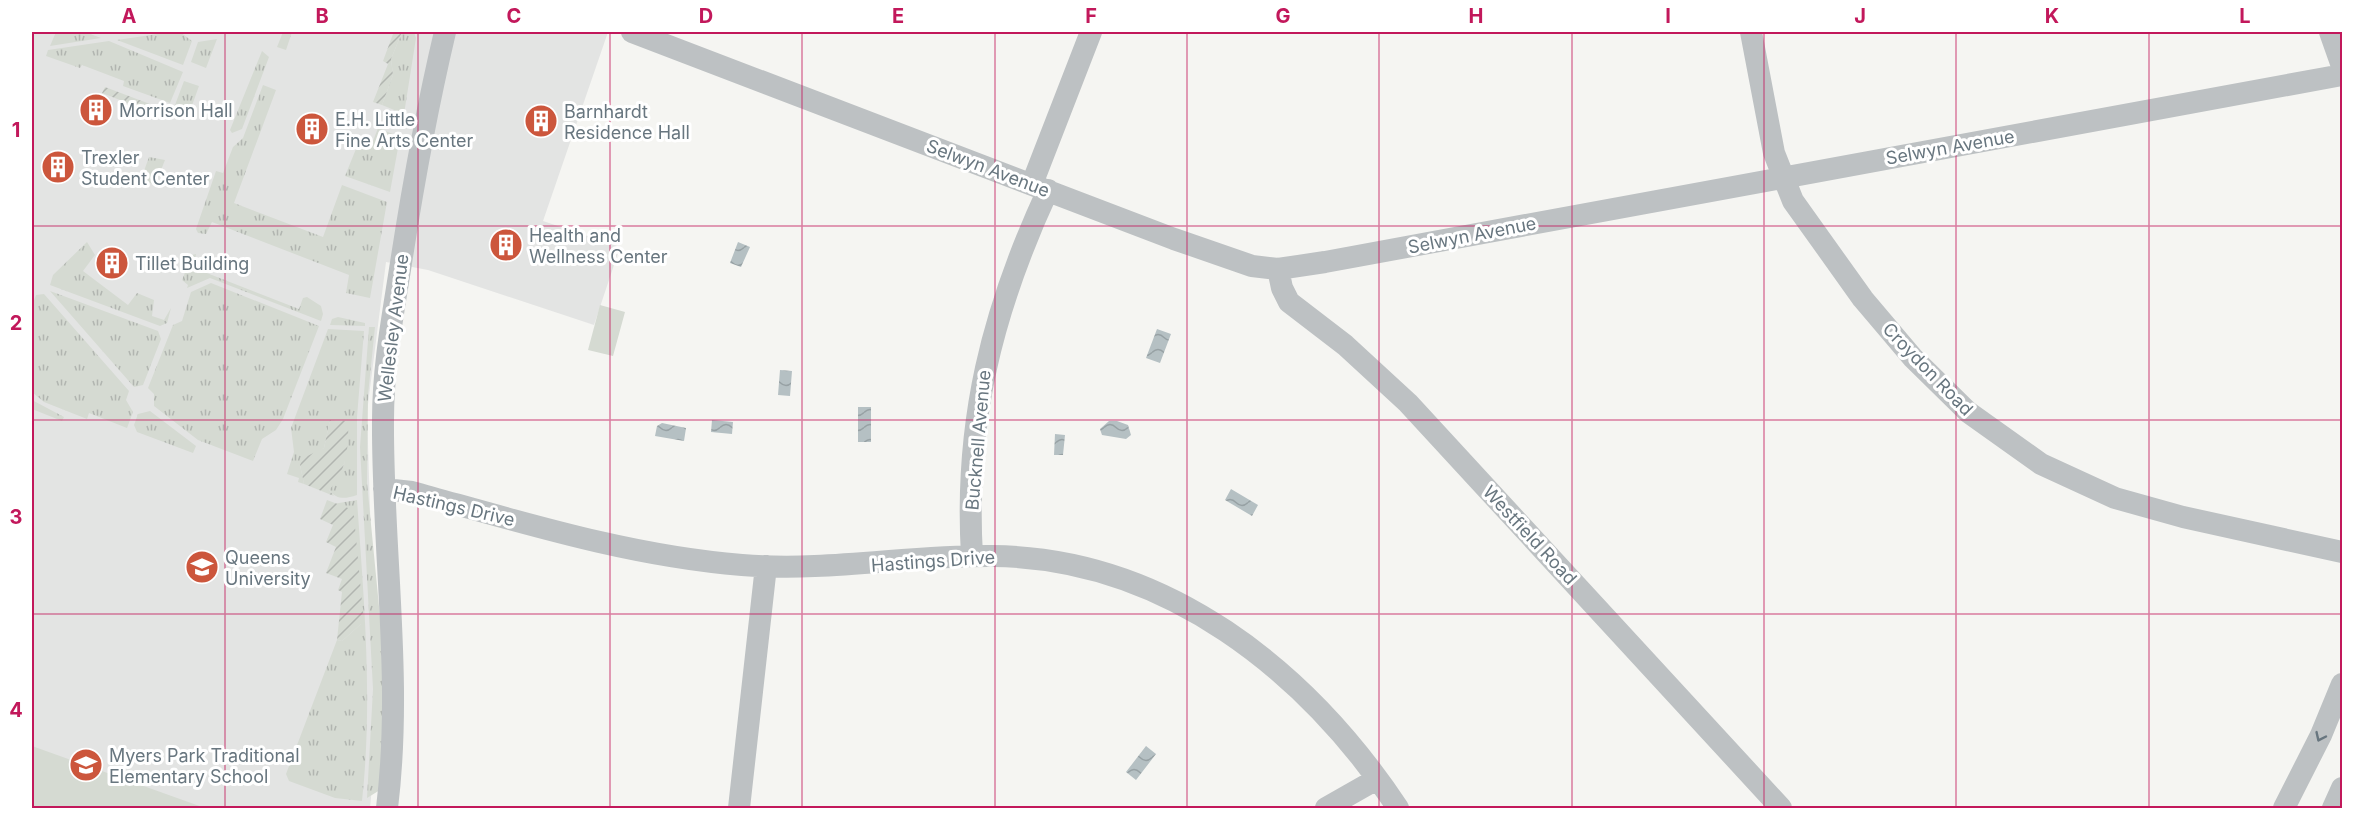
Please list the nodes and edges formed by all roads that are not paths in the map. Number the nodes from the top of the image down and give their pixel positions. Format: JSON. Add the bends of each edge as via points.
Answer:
{"nodes":[{"id":1,"x":445,"y":32,"type":"edge"},
{"id":2,"x":632,"y":32,"type":"edge"},
{"id":3,"x":1091,"y":32,"type":"edge"},
{"id":4,"x":1751,"y":32,"type":"edge"},
{"id":5,"x":2330,"y":32,"type":"edge"},
{"id":6,"x":2343,"y":66,"type":"edge"},
{"id":7,"x":2343,"y":75,"type":"edge"},
{"id":8,"x":1782,"y":178,"type":"junction"},
{"id":9,"x":1040,"y":187,"type":"junction"},
{"id":10,"x":1278,"y":268,"type":"junction"},
{"id":11,"x":384,"y":489,"type":"junction"},
{"id":12,"x":2343,"y":552,"type":"edge"},
{"id":13,"x":972,"y":556,"type":"junction"},
{"id":14,"x":766,"y":566,"type":"junction"},
{"id":15,"x":2343,"y":684,"type":"edge"},
{"id":16,"x":1377,"y":779,"type":"junction"},
{"id":17,"x":2343,"y":788,"type":"edge"},
{"id":18,"x":387,"y":808,"type":"edge"},
{"id":19,"x":739,"y":808,"type":"edge"},
{"id":20,"x":1326,"y":808,"type":"edge"},
{"id":21,"x":1398,"y":808,"type":"edge"},
{"id":22,"x":1781,"y":808,"type":"edge"},
{"id":23,"x":2284,"y":808,"type":"edge"},
{"id":24,"x":2333,"y":808,"type":"edge"}],
"edges":[{"from":1,"to":11,"type":"street","name":"Wellesley Avenue","via":[[422,130],[388,337]]},
{"from":2,"to":9,"type":"street","name":"Selwyn Avenue"},
{"from":3,"to":9,"type":"street","name":"Bucknell Avenue"},
{"from":4,"to":8,"type":"street","name":"Croydon Road"},
{"from":5,"to":6,"type":"street"},
{"from":7,"to":8,"type":"street","name":"Selwyn Avenue"},
{"from":8,"to":10,"type":"street","name":"Selwyn Avenue"},
{"from":8,"to":12,"type":"street","name":"Croydon Road","via":[[1826,250],[1889,330],[1950,396],[2012,445],[2059,473],[2124,501]]},
{"from":9,"to":10,"type":"street","name":"Selwyn Avenue","via":[[1242,263]]},
{"from":9,"to":13,"type":"street","name":"Bucknell Avenue","via":[[986,360],[975,438]]},
{"from":10,"to":22,"type":"street","name":"Westfield Road","via":[[1289,302],[1362,360],[1408,403]]},
{"from":11,"to":14,"type":"street","name":"Hastings Drive","via":[[412,492],[573,537],[635,550]]},
{"from":11,"to":18,"type":"street","name":"Wellesley Avenue","via":[[393,712]]},
{"from":13,"to":14,"type":"street","name":"Hastings Drive","via":[[851,566]]},
{"from":13,"to":16,"type":"street","name":"Hastings Drive","via":[[1021,558],[1089,569],[1139,585],[1199,613],[1246,643],[1297,687]]},
{"from":14,"to":19,"type":"street"},
{"from":15,"to":23,"type":"street","one_way":true},
{"from":16,"to":20,"type":"street"},
{"from":16,"to":21,"type":"street","name":"Hastings Drive"},
{"from":17,"to":24,"type":"street"}]}
